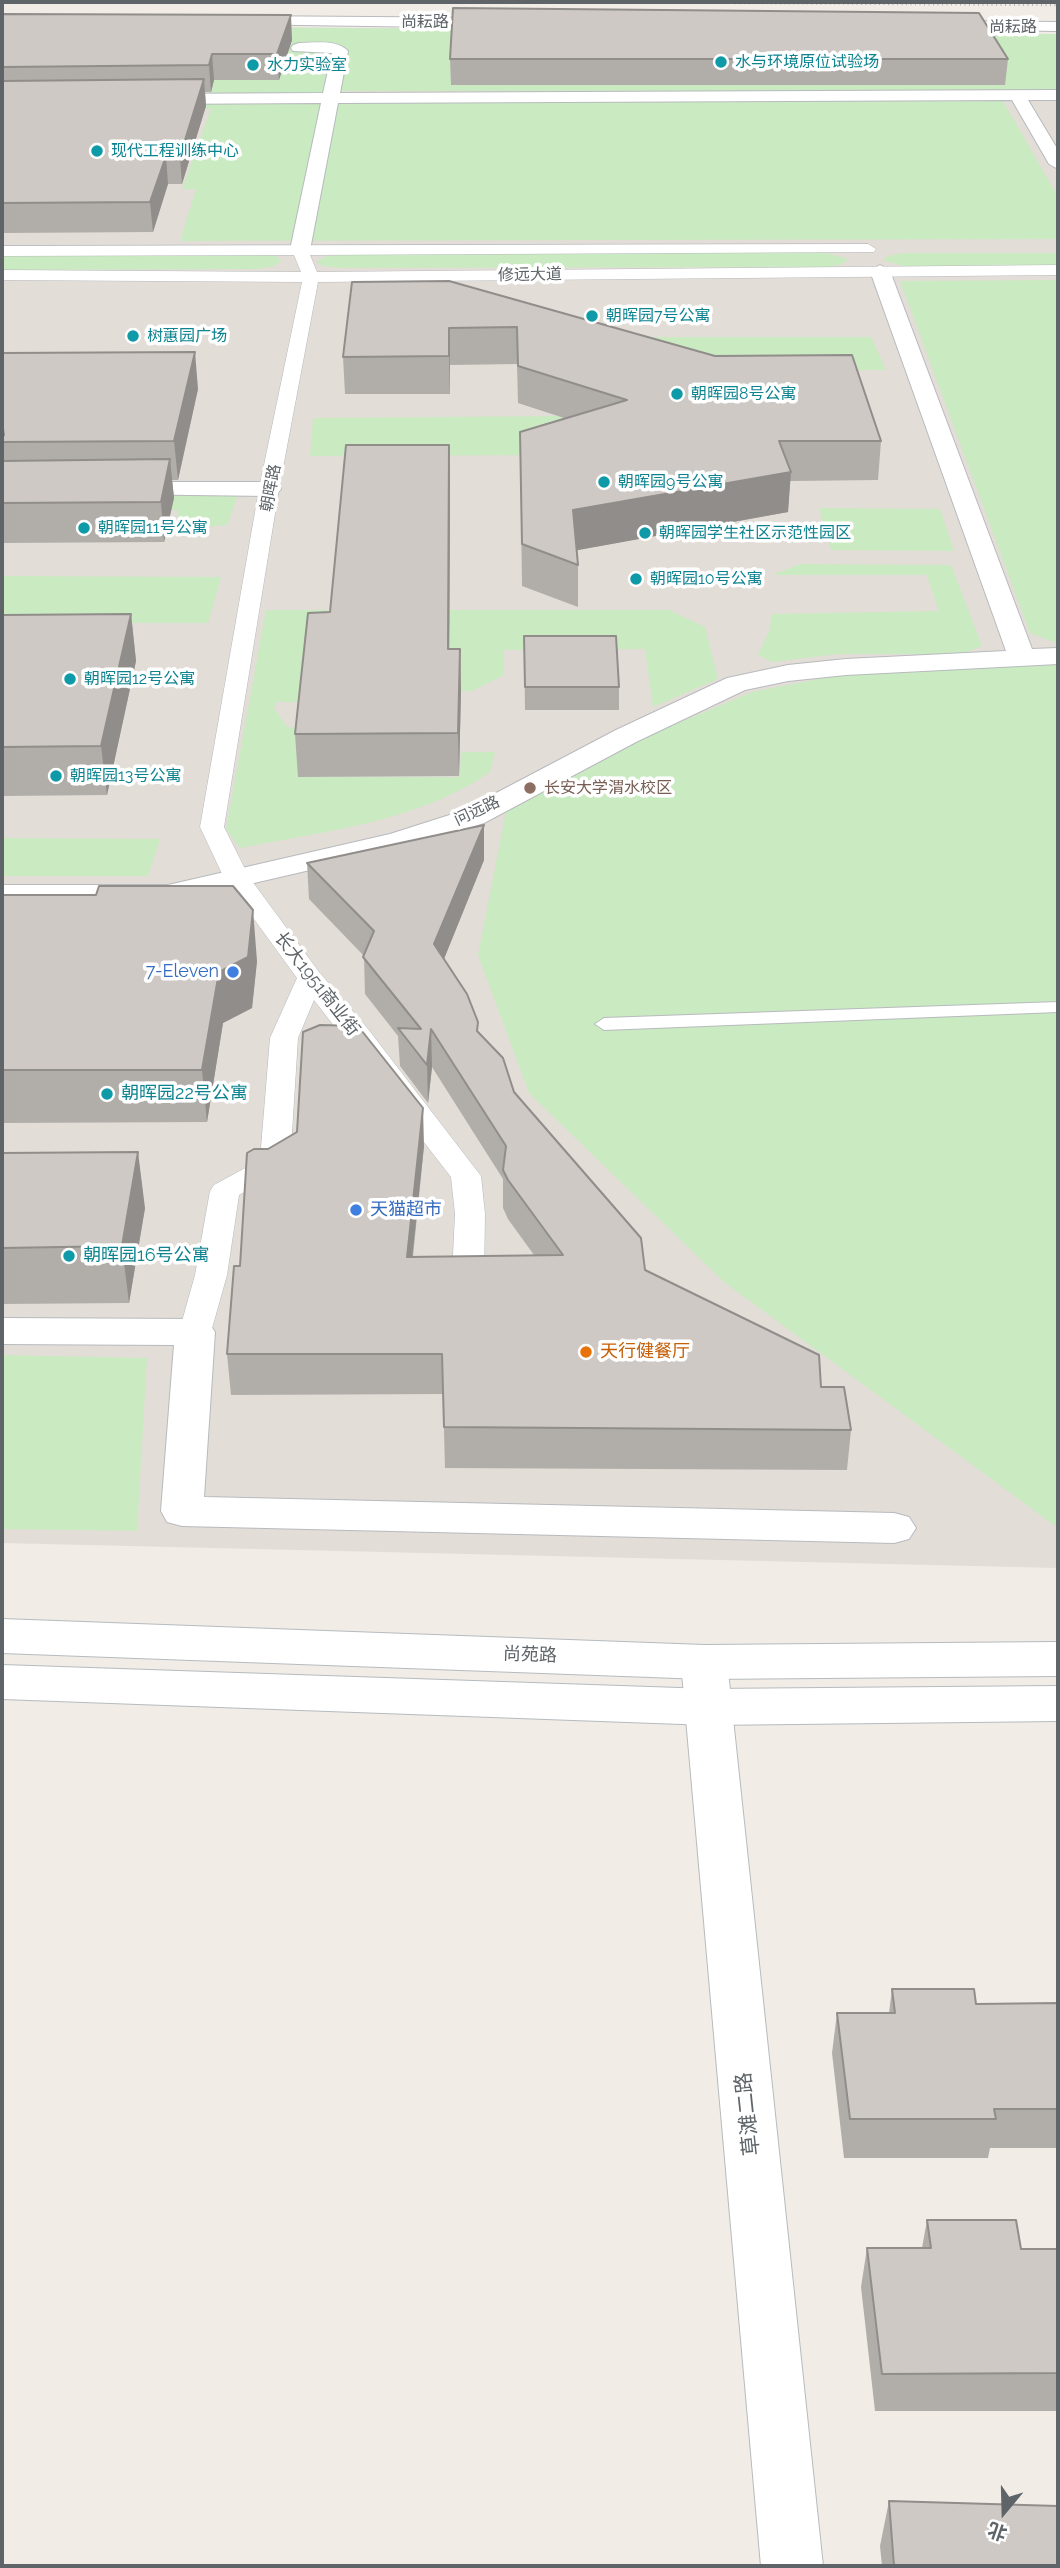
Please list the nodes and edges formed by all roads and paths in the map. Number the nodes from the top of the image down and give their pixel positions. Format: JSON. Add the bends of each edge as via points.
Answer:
{"nodes":[{"id":1,"x":228,"y":21,"type":"edge"},
{"id":2,"x":522,"y":23,"type":"edge"},
{"id":3,"x":912,"y":26,"type":"edge"},
{"id":4,"x":1058,"y":27,"type":"edge"},
{"id":5,"x":299,"y":48,"type":"dead end"},
{"id":6,"x":1017,"y":95,"type":"junction"},
{"id":7,"x":1058,"y":95,"type":"edge"},
{"id":8,"x":330,"y":97,"type":"junction"},
{"id":9,"x":138,"y":99,"type":"edge"},
{"id":10,"x":1058,"y":164,"type":"edge"},
{"id":11,"x":300,"y":250,"type":"junction"},
{"id":12,"x":2,"y":251,"type":"edge"},
{"id":13,"x":879,"y":257,"type":"junction"},
{"id":14,"x":1058,"y":270,"type":"edge"},
{"id":15,"x":2,"y":275,"type":"edge"},
{"id":16,"x":311,"y":277,"type":"junction"},
{"id":17,"x":95,"y":489,"type":"edge"},
{"id":18,"x":269,"y":489,"type":"junction"},
{"id":19,"x":1021,"y":656,"type":"junction"},
{"id":20,"x":1058,"y":656,"type":"edge"},
{"id":21,"x":237,"y":878,"type":"junction"},
{"id":22,"x":2,"y":894,"type":"edge"},
{"id":23,"x":310,"y":978,"type":"junction"},
{"id":24,"x":1058,"y":1007,"type":"edge"},
{"id":25,"x":604,"y":1024,"type":"dead end"},
{"id":26,"x":467,"y":1275,"type":"edge"},
{"id":27,"x":2,"y":1331,"type":"edge"},
{"id":28,"x":195,"y":1332,"type":"junction"},
{"id":29,"x":894,"y":1528,"type":"dead end"},
{"id":30,"x":2,"y":1636,"type":"edge"},
{"id":31,"x":1058,"y":1658,"type":"edge"},
{"id":32,"x":2,"y":1682,"type":"edge"},
{"id":33,"x":707,"y":1684,"type":"junction"},
{"id":34,"x":1058,"y":1704,"type":"edge"},
{"id":35,"x":792,"y":2566,"type":"edge"}],
"edges":[{"from":1,"to":2,"type":"street","name":"尚耘路"},
{"from":3,"to":4,"type":"street","name":"尚耘路"},
{"from":5,"to":8,"type":"street","via":[[340,51]]},
{"from":6,"to":7,"type":"street"},
{"from":6,"to":8,"type":"street"},
{"from":6,"to":10,"type":"street"},
{"from":8,"to":9,"type":"street"},
{"from":8,"to":11,"type":"street"},
{"from":11,"to":12,"type":"street","name":"修远大道"},
{"from":11,"to":13,"type":"street","name":"修远大道"},
{"from":11,"to":16,"type":"street"},
{"from":13,"to":14,"type":"street","name":"修远大道"},
{"from":13,"to":16,"type":"street","name":"修远大道"},
{"from":13,"to":19,"type":"street"},
{"from":15,"to":16,"type":"street","name":"修远大道"},
{"from":16,"to":18,"type":"street","name":"朝晖路"},
{"from":17,"to":18,"type":"street"},
{"from":18,"to":21,"type":"street","name":"朝晖路","via":[[212,827]]},
{"from":19,"to":20,"type":"street","name":"问远路"},
{"from":19,"to":21,"type":"street","name":"问远路","via":[[846,667],[737,684],[626,736],[473,817],[398,841]]},
{"from":21,"to":22,"type":"street","name":"问远路","via":[[168,894]]},
{"from":21,"to":23,"type":"street","name":"长大1951商业街"},
{"from":23,"to":26,"type":"street","name":"长大1951商业街","via":[[466,1177],[470,1214]]},
{"from":23,"to":28,"type":"street","via":[[284,1038],[275,1164],[225,1191],[211,1275]]},
{"from":24,"to":25,"type":"lane"},
{"from":27,"to":28,"type":"street"},
{"from":28,"to":29,"type":"street","via":[[183,1511]]},
{"from":30,"to":33,"type":"street","name":"尚苑路"},
{"from":31,"to":33,"type":"street","name":"尚苑路"},
{"from":32,"to":33,"type":"street","name":"尚苑路"},
{"from":33,"to":34,"type":"street","name":"尚苑路"},
{"from":33,"to":35,"type":"street","name":"草滩二路"}]}
